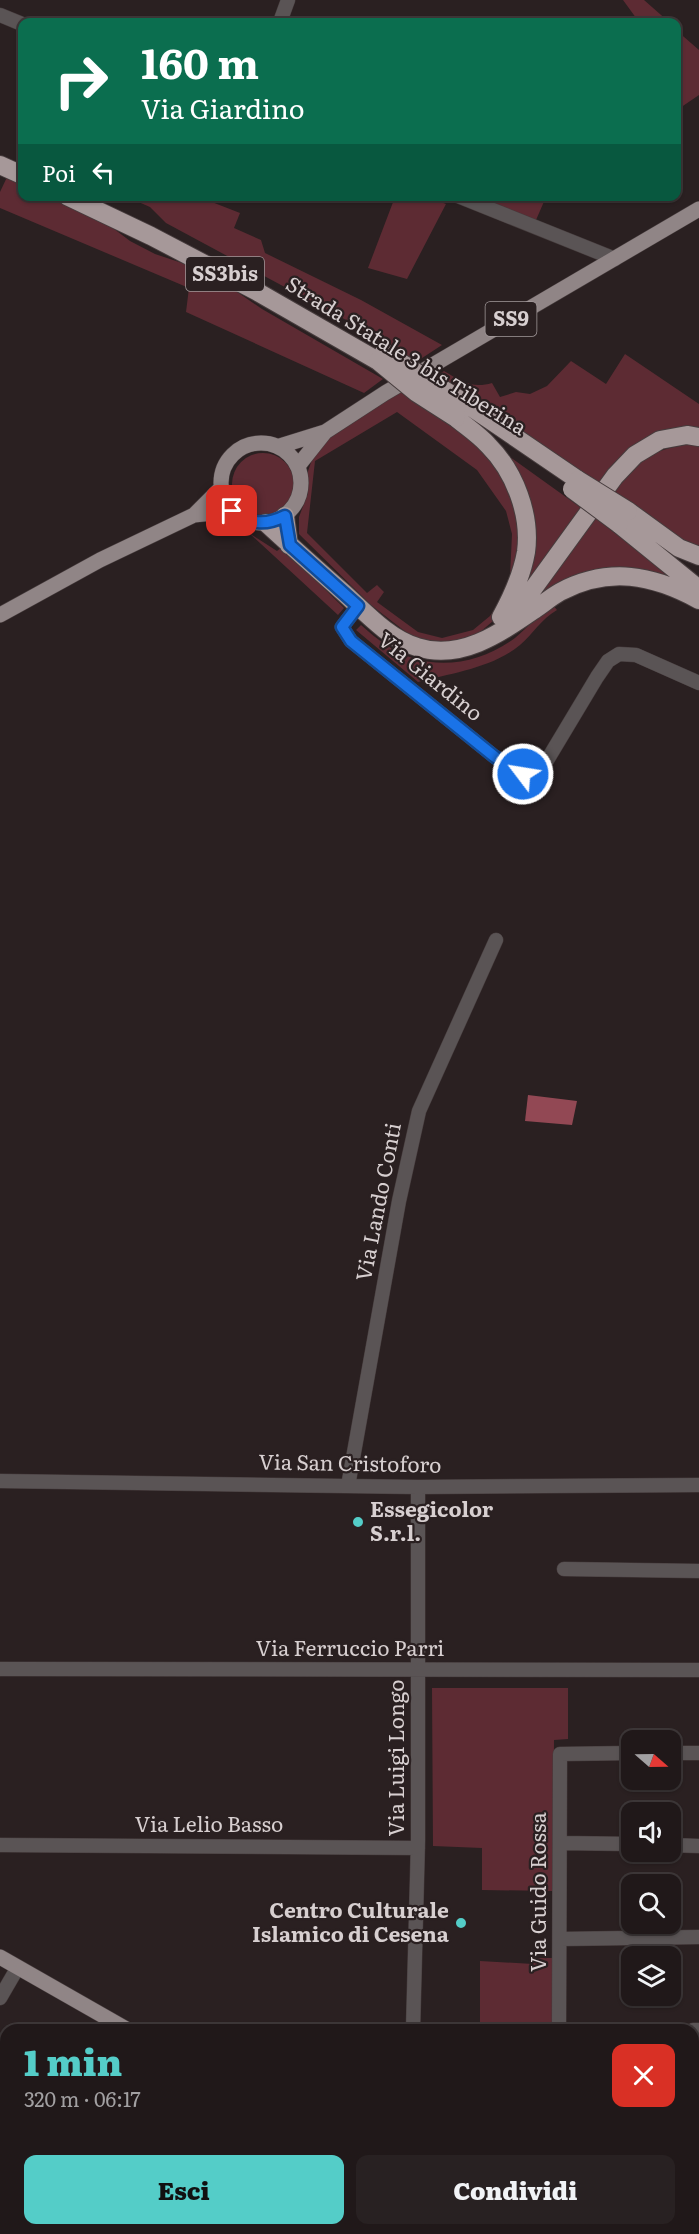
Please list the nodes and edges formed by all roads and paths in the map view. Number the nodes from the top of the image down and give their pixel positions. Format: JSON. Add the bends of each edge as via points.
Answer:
{"nodes":[{"id":1,"x":288,"y":0,"type":"edge"},
{"id":2,"x":0,"y":15,"type":"edge"},
{"id":3,"x":281,"y":18,"type":"edge"},
{"id":4,"x":18,"y":22,"type":"edge"},
{"id":5,"x":0,"y":152,"type":"edge"},
{"id":6,"x":18,"y":161,"type":"edge"},
{"id":7,"x":0,"y":165,"type":"edge"},
{"id":8,"x":18,"y":174,"type":"edge"},
{"id":9,"x":78,"y":201,"type":"edge"},
{"id":10,"x":106,"y":201,"type":"edge"},
{"id":11,"x":470,"y":201,"type":"edge"},
{"id":12,"x":699,"y":209,"type":"edge"},
{"id":13,"x":615,"y":259,"type":"junction"},
{"id":14,"x":381,"y":357,"type":"junction"},
{"id":15,"x":460,"y":411,"type":"junction"},
{"id":16,"x":324,"y":432,"type":"junction"},
{"id":17,"x":699,"y":437,"type":"edge"},
{"id":18,"x":280,"y":447,"type":"junction"},
{"id":19,"x":298,"y":466,"type":"junction"},
{"id":20,"x":221,"y":488,"type":"junction"},
{"id":21,"x":232,"y":511,"type":"junction"},
{"id":22,"x":194,"y":515,"type":"junction"},
{"id":23,"x":285,"y":516,"type":"junction"},
{"id":24,"x":624,"y":517,"type":"junction"},
{"id":25,"x":266,"y":523,"type":"junction"},
{"id":26,"x":290,"y":545,"type":"junction"},
{"id":27,"x":699,"y":556,"type":"edge"},
{"id":28,"x":699,"y":574,"type":"edge"},
{"id":29,"x":699,"y":589,"type":"edge"},
{"id":30,"x":699,"y":600,"type":"edge"},
{"id":31,"x":358,"y":606,"type":"junction"},
{"id":32,"x":1,"y":614,"type":"edge"},
{"id":33,"x":487,"y":639,"type":"junction"},
{"id":34,"x":699,"y":683,"type":"edge"},
{"id":35,"x":496,"y":940,"type":"dead end"},
{"id":36,"x":0,"y":1481,"type":"edge"},
{"id":37,"x":699,"y":1485,"type":"edge"},
{"id":38,"x":348,"y":1486,"type":"junction"},
{"id":39,"x":418,"y":1487,"type":"junction"},
{"id":40,"x":564,"y":1569,"type":"dead end"},
{"id":41,"x":699,"y":1571,"type":"edge"},
{"id":42,"x":0,"y":1669,"type":"edge"},
{"id":43,"x":699,"y":1670,"type":"edge"},
{"id":44,"x":417,"y":1671,"type":"junction"},
{"id":45,"x":681,"y":1753,"type":"edge"},
{"id":46,"x":699,"y":1753,"type":"edge"},
{"id":47,"x":621,"y":1754,"type":"edge"},
{"id":48,"x":560,"y":1843,"type":"junction"},
{"id":49,"x":621,"y":1844,"type":"edge"},
{"id":50,"x":0,"y":1845,"type":"edge"},
{"id":51,"x":681,"y":1845,"type":"edge"},
{"id":52,"x":699,"y":1846,"type":"edge"},
{"id":53,"x":418,"y":1848,"type":"junction"},
{"id":54,"x":699,"y":1937,"type":"edge"},
{"id":55,"x":560,"y":1939,"type":"junction"},
{"id":56,"x":0,"y":1957,"type":"edge"},
{"id":57,"x":18,"y":1968,"type":"junction"},
{"id":58,"x":0,"y":1998,"type":"edge"},
{"id":59,"x":117,"y":2024,"type":"edge"},
{"id":60,"x":413,"y":2024,"type":"edge"},
{"id":61,"x":559,"y":2024,"type":"edge"}],
"edges":[{"from":1,"to":3,"type":"street"},
{"from":2,"to":4,"type":"street"},
{"from":5,"to":6,"type":"highway"},
{"from":7,"to":8,"type":"highway"},
{"from":9,"to":14,"type":"highway","name":"Strada Statale 3 bis Tiberina","number":"SS3bis"},
{"from":10,"to":14,"type":"highway","name":"Strada Statale 3 bis Tiberina","number":"SS3bis","via":[[261,281]]},
{"from":11,"to":13,"type":"street"},
{"from":12,"to":13,"type":"main road","number":"SS9"},
{"from":13,"to":16,"type":"main road","number":"SS9"},
{"from":14,"to":15,"type":"highway","bridge":true,"via":[[417,393]]},
{"from":15,"to":24,"type":"highway","name":"Strada Statale 3 bis Tiberina","bridge":true},
{"from":15,"to":33,"type":"highway","via":[[508,472],[521,500],[526,526],[526,551],[520,575],[501,619]]},
{"from":16,"to":18,"type":"main road","number":"SS9"},
{"from":16,"to":19,"type":"main road","number":"SS9"},
{"from":17,"to":33,"type":"highway","via":[[660,440],[634,455],[525,600]]},
{"from":18,"to":19,"type":"main road"},
{"from":18,"to":20,"type":"main road","via":[[257,442],[238,450],[223,471]]},
{"from":19,"to":23,"type":"main road","via":[[302,479],[300,493]]},
{"from":20,"to":21,"type":"main road"},
{"from":20,"to":22,"type":"main road"},
{"from":21,"to":22,"type":"main road"},
{"from":21,"to":25,"type":"main road","via":[[254,523]]},
{"from":22,"to":32,"type":"main road"},
{"from":23,"to":25,"type":"main road"},
{"from":23,"to":26,"type":"highway"},
{"from":24,"to":27,"type":"highway","via":[[679,549]]},
{"from":24,"to":28,"type":"highway","name":"Strada Statale 3 bis Tiberina"},
{"from":24,"to":29,"type":"highway","name":"Strada Statale 3 bis Tiberina"},
{"from":25,"to":26,"type":"highway"},
{"from":26,"to":31,"type":"highway"},
{"from":30,"to":33,"type":"highway","via":[[651,579],[620,575],[590,580],[559,592]]},
{"from":31,"to":33,"type":"highway","via":[[390,634],[415,647],[439,652],[465,649]]},
{"from":31,"to":34,"type":"street","name":"Via Giardino","via":[[342,627],[351,641],[495,757],[523,774],[543,767],[597,677],[608,661],[619,654],[636,655]]},
{"from":35,"to":38,"type":"street","name":"Via Lando Conti","via":[[419,1111]]},
{"from":36,"to":38,"type":"street","name":"Via San Cristoforo"},
{"from":37,"to":39,"type":"street","name":"Via San Cristoforo"},
{"from":38,"to":39,"type":"street","name":"Via San Cristoforo"},
{"from":39,"to":44,"type":"street","name":"Via Luigi Longo"},
{"from":40,"to":41,"type":"street"},
{"from":42,"to":44,"type":"street","name":"Via Ferruccio Parri"},
{"from":43,"to":44,"type":"street","name":"Via Ferruccio Parri"},
{"from":44,"to":53,"type":"street","name":"Via Luigi Longo"},
{"from":45,"to":46,"type":"street"},
{"from":47,"to":48,"type":"street","name":"Via Guido Rossa","via":[[560,1754]]},
{"from":48,"to":49,"type":"street"},
{"from":48,"to":55,"type":"street","name":"Via Guido Rossa"},
{"from":50,"to":53,"type":"street","name":"Via Lelio Basso"},
{"from":51,"to":52,"type":"street"},
{"from":53,"to":60,"type":"street","name":"Via Luigi Longo"},
{"from":54,"to":55,"type":"street"},
{"from":55,"to":61,"type":"street","name":"Via Guido Rossa"},
{"from":56,"to":57,"type":"main road"},
{"from":57,"to":58,"type":"street"},
{"from":57,"to":59,"type":"main road"}]}
